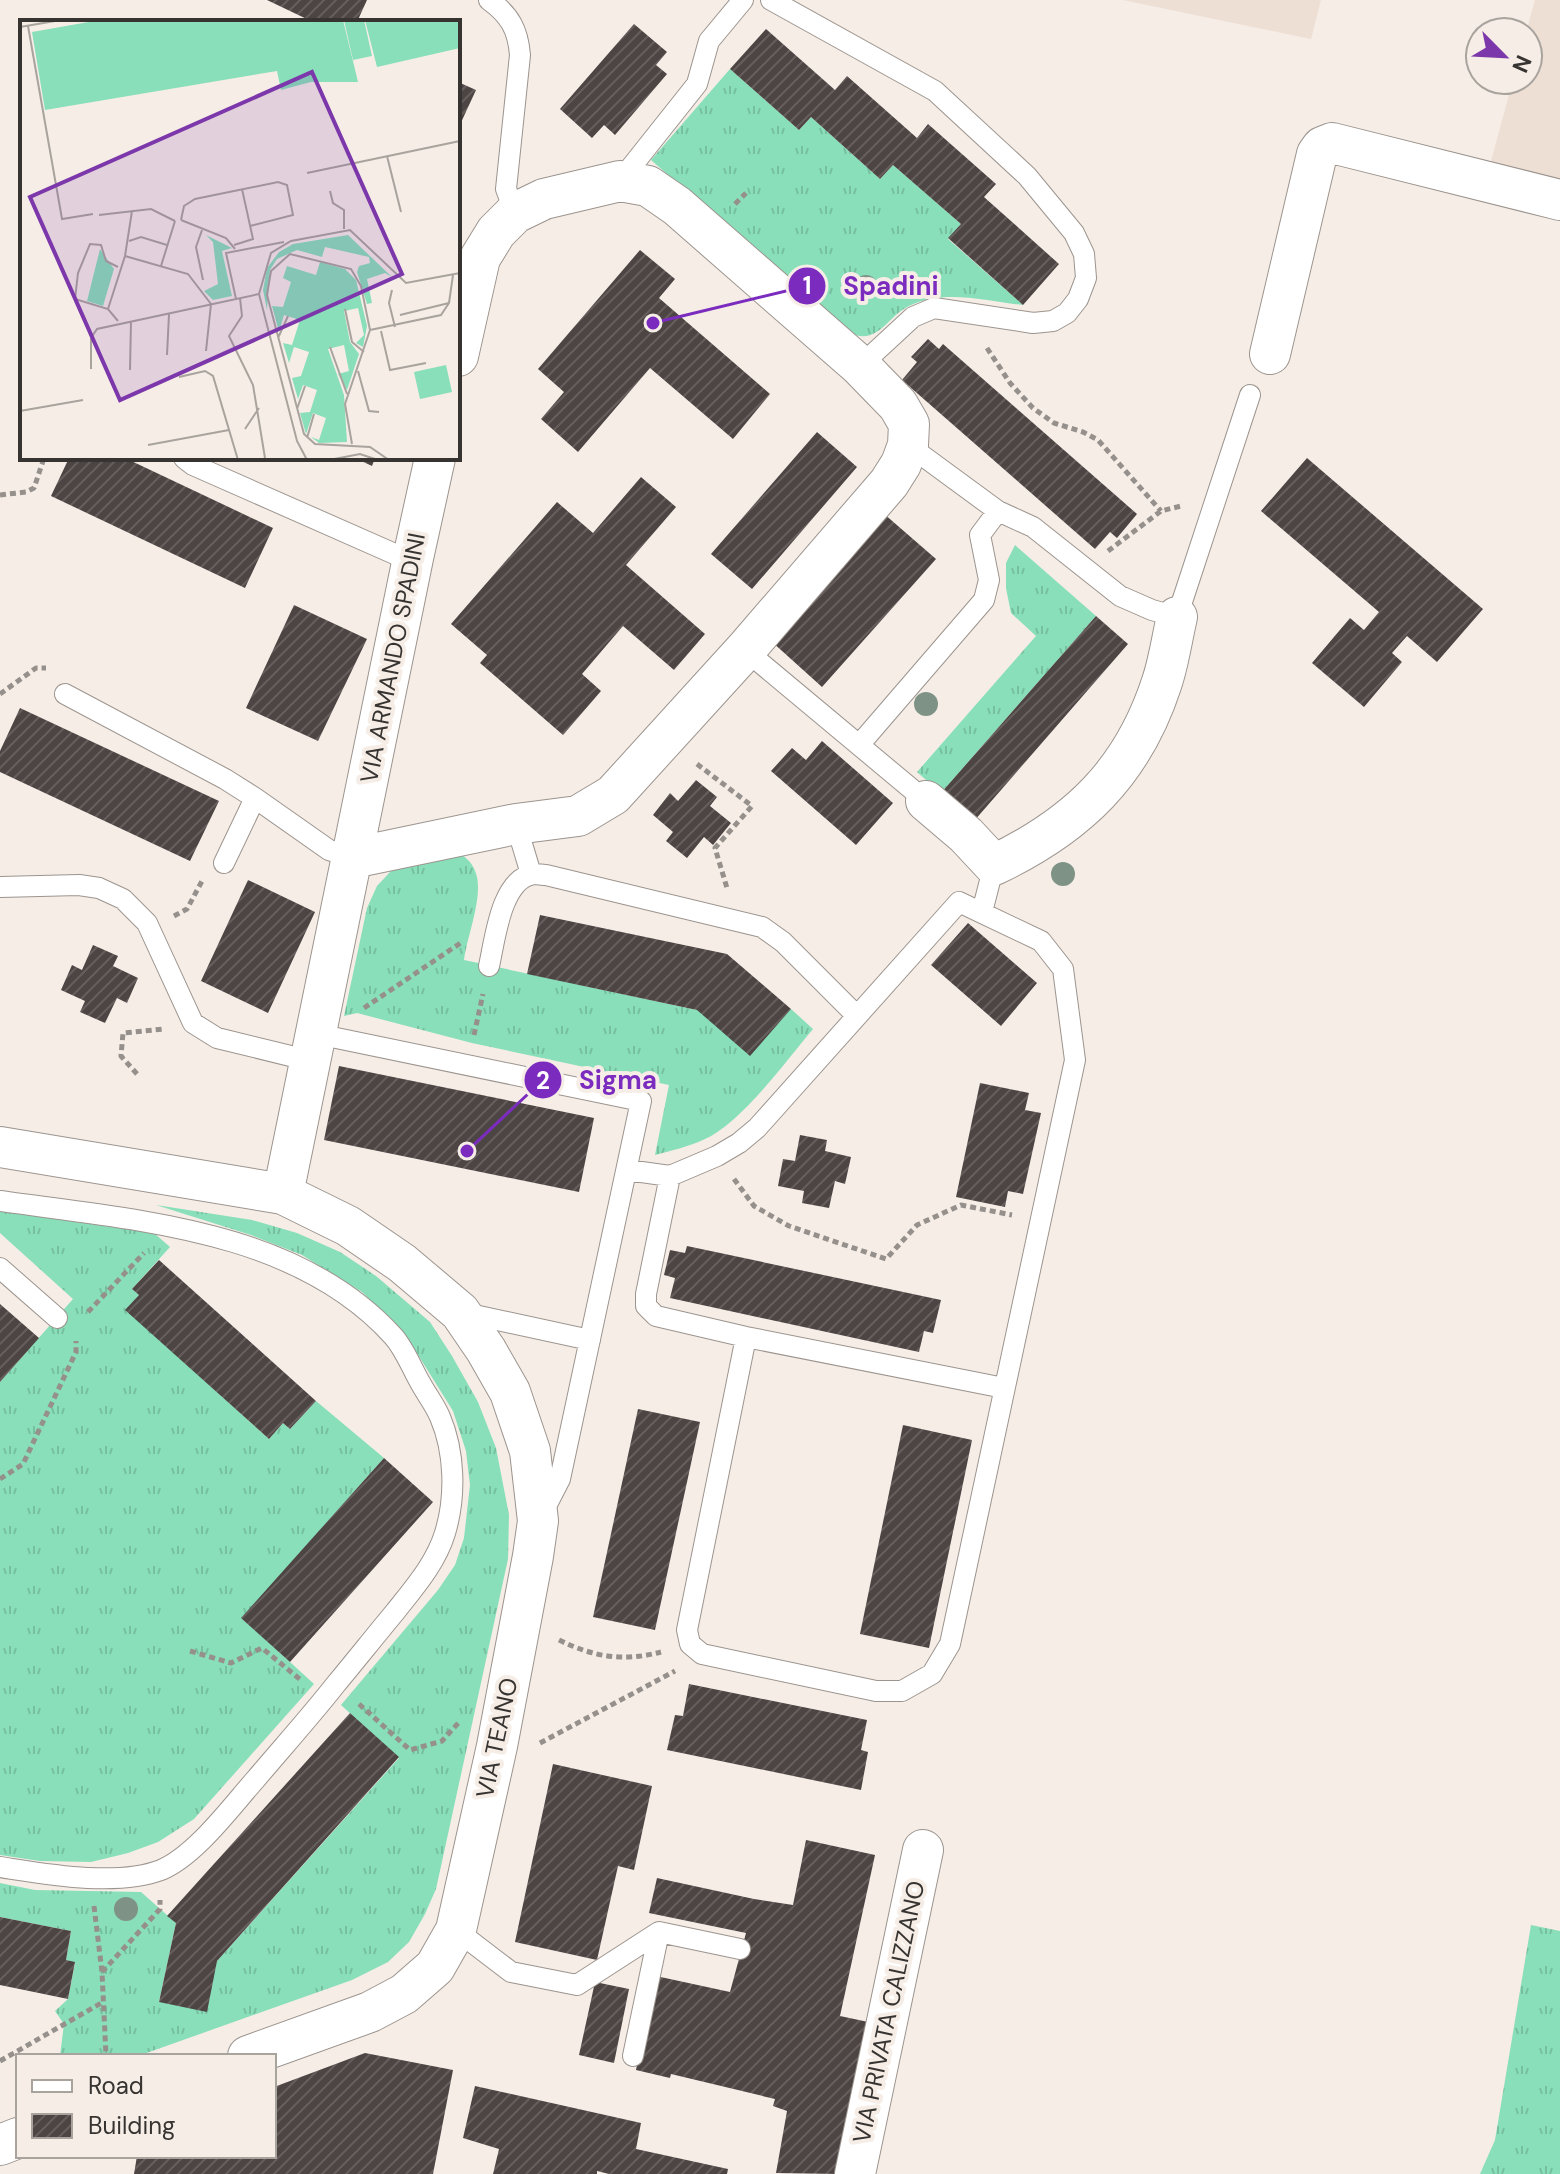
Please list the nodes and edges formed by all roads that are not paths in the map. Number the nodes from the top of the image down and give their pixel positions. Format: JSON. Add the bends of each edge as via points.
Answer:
{"nodes":[{"id":1,"x":489,"y":0,"type":"edge"},
{"id":2,"x":743,"y":0,"type":"edge"},
{"id":3,"x":771,"y":0,"type":"edge"},
{"id":4,"x":620,"y":181,"type":"junction"},
{"id":5,"x":1560,"y":200,"type":"edge"},
{"id":6,"x":515,"y":213,"type":"junction"},
{"id":7,"x":464,"y":296,"type":"edge"},
{"id":8,"x":460,"y":336,"type":"edge"},
{"id":9,"x":1270,"y":354,"type":"dead end"},
{"id":10,"x":860,"y":366,"type":"junction"},
{"id":11,"x":1250,"y":395,"type":"dead end"},
{"id":12,"x":908,"y":445,"type":"junction"},
{"id":13,"x":187,"y":460,"type":"edge"},
{"id":14,"x":435,"y":460,"type":"edge"},
{"id":15,"x":998,"y":511,"type":"junction"},
{"id":16,"x":413,"y":558,"type":"junction"},
{"id":17,"x":1177,"y":617,"type":"junction"},
{"id":18,"x":745,"y":650,"type":"junction"},
{"id":19,"x":65,"y":694,"type":"dead end"},
{"id":20,"x":859,"y":745,"type":"junction"},
{"id":21,"x":255,"y":798,"type":"junction"},
{"id":22,"x":926,"y":801,"type":"joint"},
{"id":23,"x":516,"y":824,"type":"junction"},
{"id":24,"x":353,"y":858,"type":"junction"},
{"id":25,"x":224,"y":863,"type":"road end"},
{"id":26,"x":994,"y":865,"type":"junction"},
{"id":27,"x":531,"y":874,"type":"junction"},
{"id":28,"x":0,"y":887,"type":"edge"},
{"id":29,"x":982,"y":912,"type":"junction"},
{"id":30,"x":489,"y":966,"type":"road end"},
{"id":31,"x":857,"y":1016,"type":"junction"},
{"id":32,"x":314,"y":1047,"type":"junction"},
{"id":33,"x":0,"y":1147,"type":"edge"},
{"id":34,"x":627,"y":1170,"type":"junction"},
{"id":35,"x":670,"y":1176,"type":"junction"},
{"id":36,"x":283,"y":1194,"type":"junction"},
{"id":37,"x":0,"y":1201,"type":"edge"},
{"id":38,"x":0,"y":1268,"type":"edge"},
{"id":39,"x":460,"y":1312,"type":"junction"},
{"id":40,"x":66,"y":1322,"type":"road end"},
{"id":41,"x":746,"y":1337,"type":"junction"},
{"id":42,"x":590,"y":1340,"type":"junction"},
{"id":43,"x":1004,"y":1388,"type":"junction"},
{"id":44,"x":538,"y":1521,"type":"junction"},
{"id":45,"x":923,"y":1850,"type":"dead end"},
{"id":46,"x":0,"y":1867,"type":"edge"},
{"id":47,"x":456,"y":1930,"type":"junction"},
{"id":48,"x":659,"y":1932,"type":"junction"},
{"id":49,"x":740,"y":1949,"type":"dead end"},
{"id":50,"x":254,"y":2054,"type":"edge"},
{"id":51,"x":633,"y":2056,"type":"dead end"},
{"id":52,"x":855,"y":2174,"type":"edge"}],
"edges":[{"from":1,"to":6,"type":"lane","via":[[518,36],[506,189]]},
{"from":2,"to":4,"type":"lane","via":[[709,41],[697,84]]},
{"from":3,"to":10,"type":"lane","via":[[935,91],[1027,176],[1074,233],[1084,254],[1086,278],[1078,299],[1053,321],[1033,323],[934,308],[913,317]]},
{"from":4,"to":6,"type":"street","via":[[544,199]]},
{"from":4,"to":10,"type":"street","via":[[648,186],[677,206]]},
{"from":5,"to":9,"type":"street","via":[[1332,143],[1322,147]]},
{"from":6,"to":7,"type":"street","via":[[480,258]]},
{"from":7,"to":8,"type":"street"},
{"from":10,"to":12,"type":"street","via":[[898,405],[909,424]]},
{"from":11,"to":17,"type":"lane"},
{"from":12,"to":15,"type":"lane"},
{"from":12,"to":18,"type":"street","via":[[889,483]]},
{"from":13,"to":16,"type":"lane"},
{"from":14,"to":16,"type":"street","name":"VIA ARMANDO SPADINI"},
{"from":15,"to":17,"type":"lane","via":[[1033,527],[1120,596]]},
{"from":15,"to":20,"type":"lane","via":[[980,535],[989,580],[984,600]]},
{"from":16,"to":24,"type":"street","name":"VIA ARMANDO SPADINI"},
{"from":17,"to":26,"type":"street","via":[[1151,713],[1115,775],[1064,823]]},
{"from":18,"to":20,"type":"lane"},
{"from":18,"to":23,"type":"street","via":[[613,795],[578,816]]},
{"from":19,"to":21,"type":"lane"},
{"from":20,"to":22,"type":"lane"},
{"from":21,"to":24,"type":"lane","via":[[329,850]]},
{"from":21,"to":25,"type":"lane"},
{"from":22,"to":26,"type":"street"},
{"from":23,"to":24,"type":"street"},
{"from":23,"to":27,"type":"lane"},
{"from":24,"to":32,"type":"street","name":"VIA ARMANDO SPADINI"},
{"from":26,"to":29,"type":"lane"},
{"from":27,"to":30,"type":"lane","via":[[515,884],[505,900]]},
{"from":27,"to":31,"type":"lane","via":[[762,927]]},
{"from":28,"to":32,"type":"lane","via":[[79,885],[123,899],[147,923],[193,1023],[217,1038]]},
{"from":29,"to":31,"type":"lane","via":[[959,902]]},
{"from":29,"to":43,"type":"lane","via":[[1041,941],[1063,969],[1075,1060]]},
{"from":31,"to":35,"type":"lane","via":[[757,1128],[717,1156]]},
{"from":32,"to":34,"type":"lane","via":[[467,1065],[641,1101]]},
{"from":32,"to":36,"type":"street","name":"VIA ARMANDO SPADINI"},
{"from":33,"to":36,"type":"street"},
{"from":34,"to":35,"type":"lane"},
{"from":34,"to":42,"type":"lane"},
{"from":35,"to":41,"type":"lane","via":[[646,1306],[656,1316]]},
{"from":36,"to":39,"type":"street","via":[[348,1226]]},
{"from":37,"to":46,"type":"lane","via":[[155,1223],[252,1247],[300,1266],[357,1301],[396,1338],[440,1417],[453,1484],[445,1535],[420,1582],[211,1831],[179,1860],[125,1877]]},
{"from":38,"to":40,"type":"lane"},
{"from":39,"to":42,"type":"lane"},
{"from":39,"to":44,"type":"street","name":"VIA TEANO","via":[[510,1392],[530,1451]]},
{"from":41,"to":43,"type":"lane"},
{"from":41,"to":43,"type":"lane","via":[[687,1630],[696,1649],[876,1691],[902,1691],[932,1674],[950,1644]]},
{"from":42,"to":44,"type":"lane","via":[[560,1479]]},
{"from":44,"to":47,"type":"street","name":"VIA TEANO"},
{"from":45,"to":52,"type":"street","name":"VIA PRIVATA CALIZZANO"},
{"from":47,"to":48,"type":"lane","via":[[511,1972],[577,1985]]},
{"from":47,"to":50,"type":"street","name":"VIA TEANO","via":[[435,1967],[404,1994],[370,2012]]},
{"from":48,"to":49,"type":"lane"},
{"from":48,"to":51,"type":"lane"}]}
